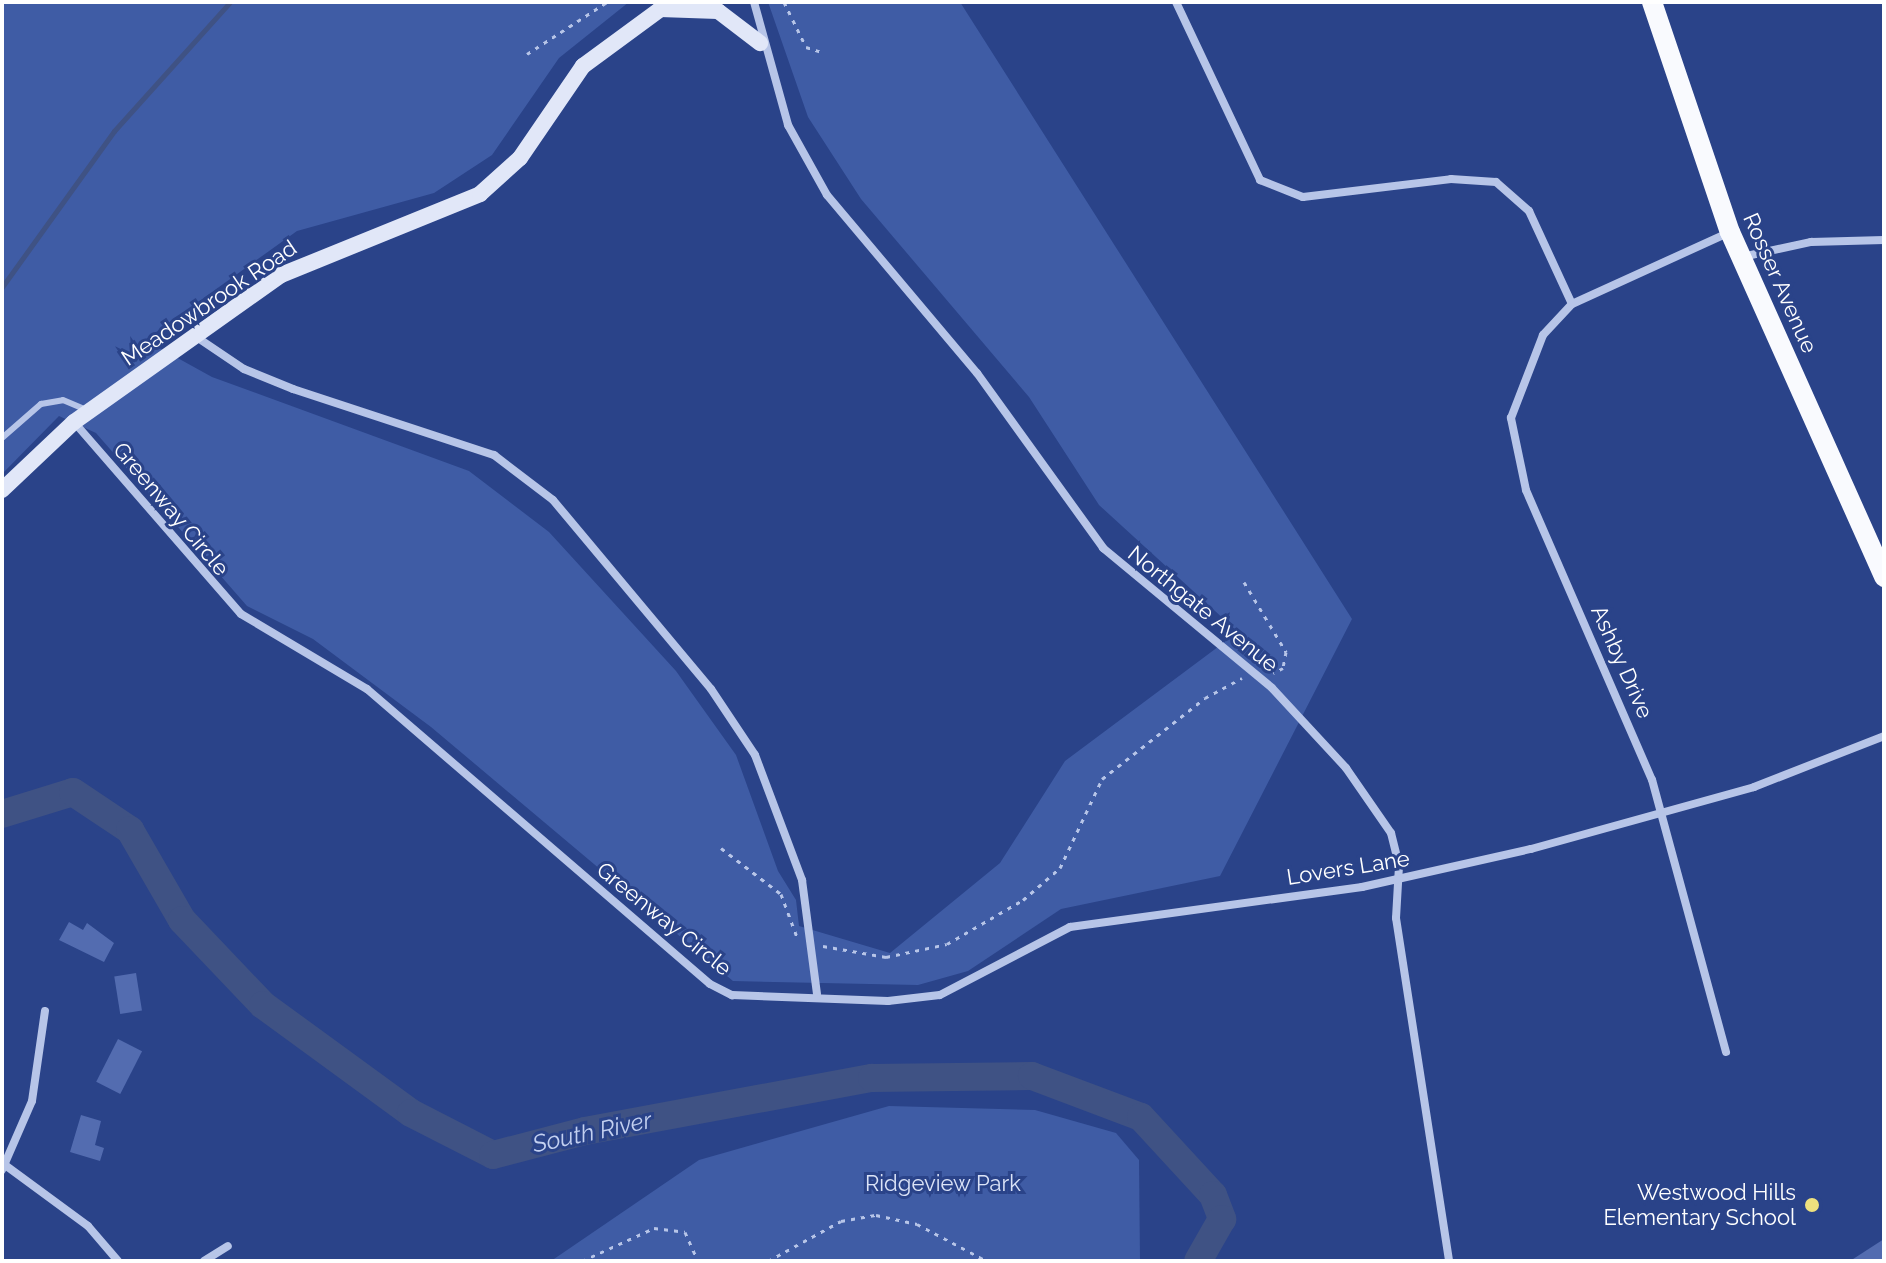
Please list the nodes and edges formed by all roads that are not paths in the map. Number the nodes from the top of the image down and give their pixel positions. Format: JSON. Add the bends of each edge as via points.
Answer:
{"nodes":[{"id":1,"x":754,"y":2,"type":"edge"},
{"id":2,"x":1176,"y":2,"type":"edge"},
{"id":3,"x":1652,"y":2,"type":"edge"},
{"id":4,"x":665,"y":6,"type":"edge"},
{"id":5,"x":760,"y":43,"type":"junction"},
{"id":6,"x":1730,"y":232,"type":"junction"},
{"id":7,"x":1884,"y":240,"type":"edge"},
{"id":8,"x":1741,"y":257,"type":"junction"},
{"id":9,"x":1572,"y":304,"type":"junction"},
{"id":10,"x":195,"y":336,"type":"junction"},
{"id":11,"x":89,"y":412,"type":"junction"},
{"id":12,"x":74,"y":422,"type":"junction"},
{"id":13,"x":2,"y":438,"type":"edge"},
{"id":14,"x":2,"y":490,"type":"edge"},
{"id":15,"x":1884,"y":577,"type":"edge"},
{"id":16,"x":1884,"y":736,"type":"edge"},
{"id":17,"x":1664,"y":814,"type":"junction"},
{"id":18,"x":1399,"y":879,"type":"junction"},
{"id":19,"x":817,"y":994,"type":"junction"},
{"id":20,"x":45,"y":1011,"type":"dead end"},
{"id":21,"x":1726,"y":1052,"type":"dead end"},
{"id":22,"x":4,"y":1168,"type":"edge"},
{"id":23,"x":228,"y":1246,"type":"dead end"},
{"id":24,"x":118,"y":1261,"type":"edge"},
{"id":25,"x":204,"y":1261,"type":"edge"},
{"id":26,"x":1449,"y":1261,"type":"edge"}],
"edges":[{"from":1,"to":5,"type":"street","name":"Northgate Avenue"},
{"from":2,"to":9,"type":"street","via":[[1251,168],[1274,190],[1323,196],[1451,179],[1496,182],[1529,211]]},
{"from":3,"to":6,"type":"main road","name":"Rosser Avenue"},
{"from":4,"to":5,"type":"street","via":[[718,11]]},
{"from":4,"to":10,"type":"street","name":"Meadowbrook Road","via":[[583,66],[520,158],[480,194],[425,222],[307,261]]},
{"from":5,"to":18,"type":"street","name":"Northgate Avenue","via":[[788,125],[827,195],[977,373],[1071,509],[1130,576],[1256,675],[1314,731],[1377,810],[1396,846]]},
{"from":6,"to":8,"type":"main road","name":"Rosser Avenue"},
{"from":6,"to":9,"type":"street"},
{"from":7,"to":8,"type":"street","via":[[1811,242]]},
{"from":8,"to":15,"type":"main road","name":"Rosser Avenue"},
{"from":9,"to":17,"type":"street","name":"Ashby Drive","via":[[1529,361],[1512,439],[1526,490]]},
{"from":10,"to":11,"type":"street","name":"Meadowbrook Road"},
{"from":10,"to":19,"type":"street","via":[[244,369],[494,455],[534,481],[735,721],[793,846],[814,944]]},
{"from":11,"to":12,"type":"street","name":"Meadowbrook Road"},
{"from":11,"to":13,"type":"lane","via":[[53,400]]},
{"from":12,"to":14,"type":"street","name":"Meadowbrook Road"},
{"from":12,"to":19,"type":"street","name":"Greenway Circle","via":[[241,614],[367,689],[710,984],[748,998]]},
{"from":16,"to":17,"type":"street","name":"Lovers Lane"},
{"from":17,"to":18,"type":"street","name":"Lovers Lane"},
{"from":17,"to":21,"type":"street","name":"Ashby Drive"},
{"from":18,"to":19,"type":"street","name":"Lovers Lane","via":[[1100,919],[1047,936],[940,995],[888,1001]]},
{"from":18,"to":26,"type":"street","name":"Northgate Avenue","via":[[1396,918]]},
{"from":20,"to":22,"type":"street","via":[[32,1101]]},
{"from":22,"to":24,"type":"street","via":[[88,1226]]},
{"from":23,"to":25,"type":"street"}]}
